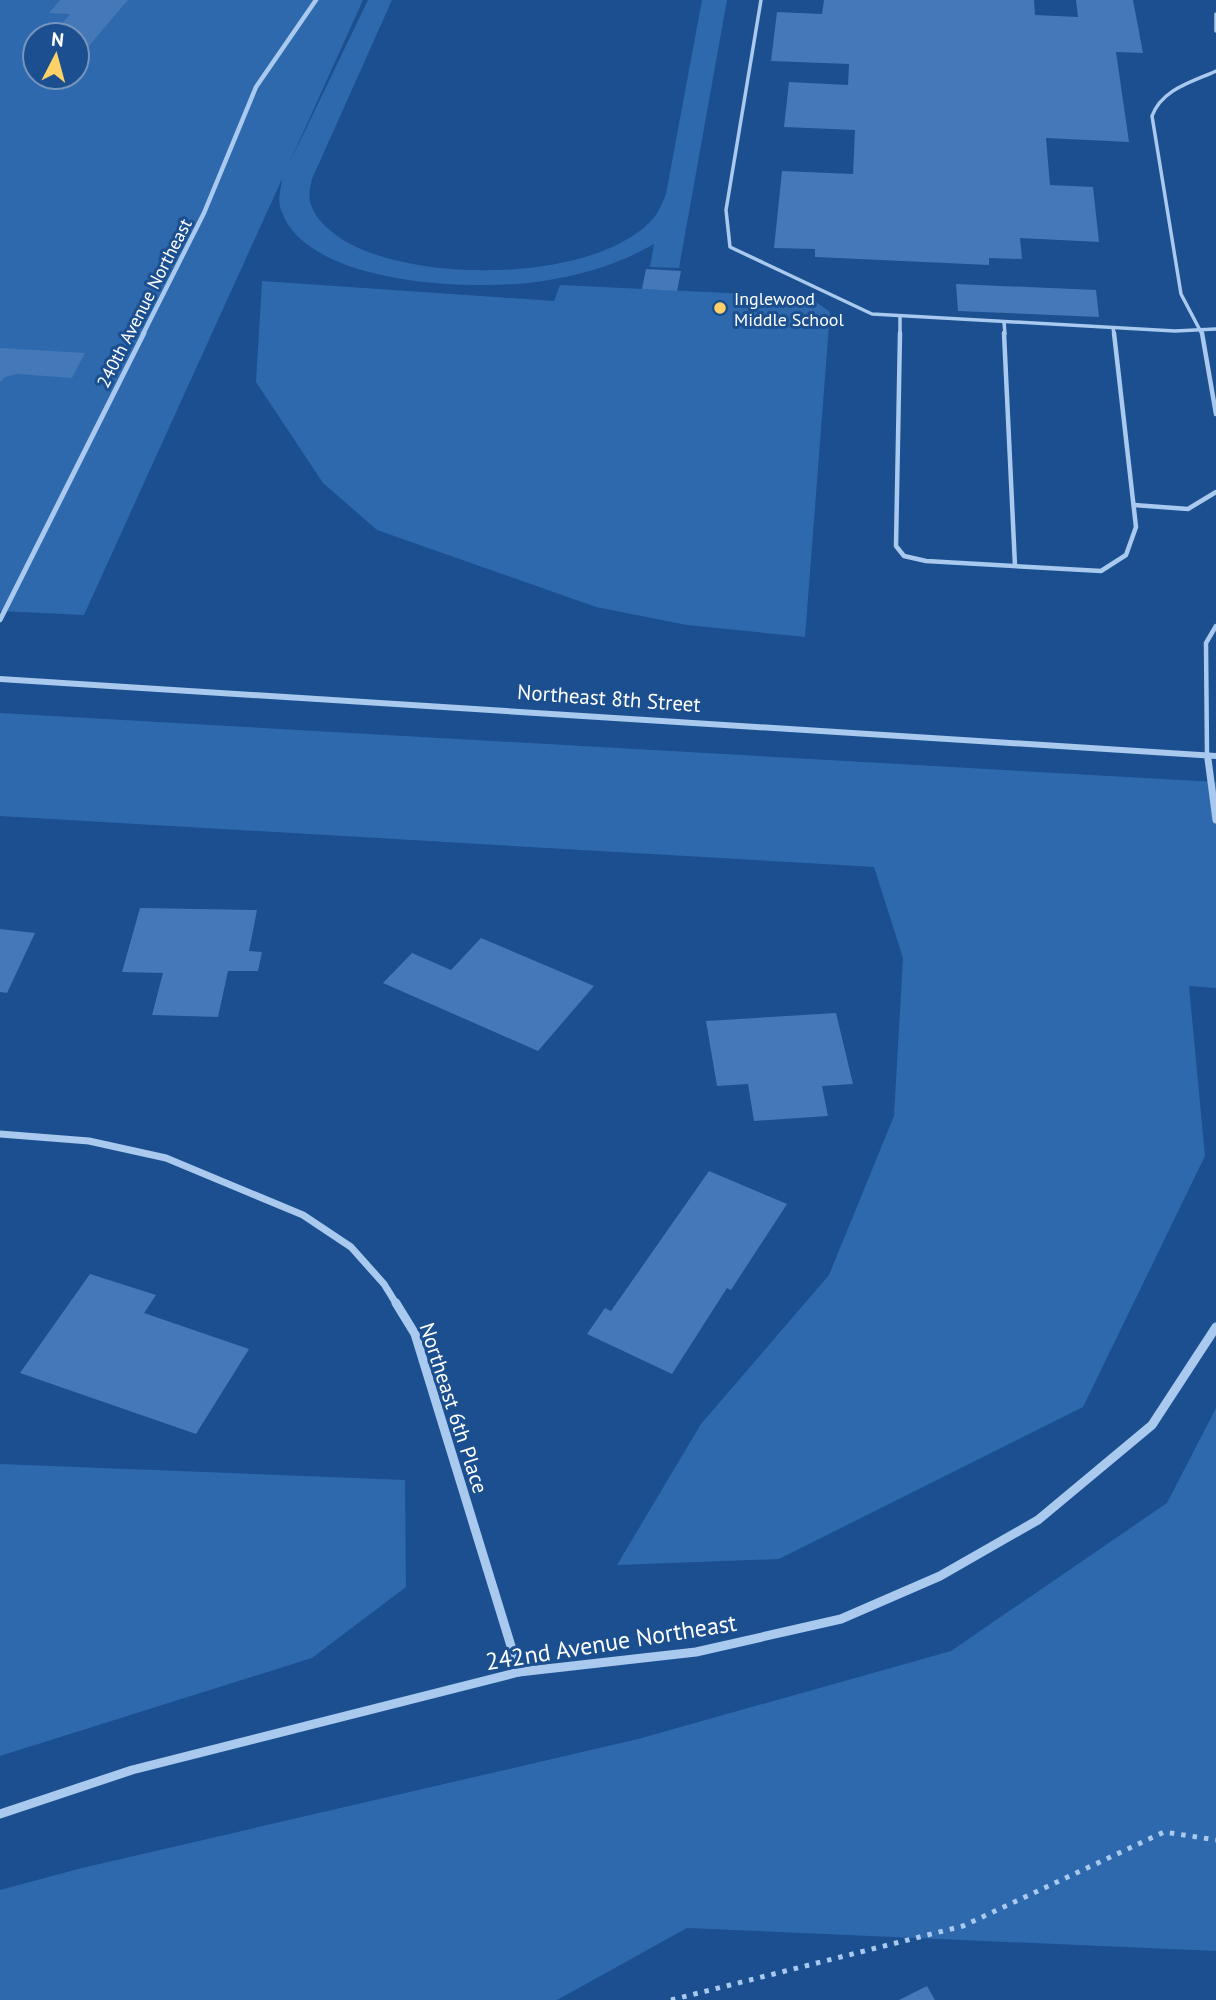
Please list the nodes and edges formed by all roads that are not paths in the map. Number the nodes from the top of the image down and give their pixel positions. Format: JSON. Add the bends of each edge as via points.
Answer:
{"nodes":[{"id":1,"x":316,"y":0,"type":"edge"},
{"id":2,"x":761,"y":0,"type":"edge"},
{"id":3,"x":1216,"y":14,"type":"edge"},
{"id":4,"x":1216,"y":31,"type":"edge"},
{"id":5,"x":1216,"y":74,"type":"edge"},
{"id":6,"x":900,"y":316,"type":"junction"},
{"id":7,"x":1004,"y":322,"type":"junction"},
{"id":8,"x":1113,"y":328,"type":"junction"},
{"id":9,"x":1201,"y":328,"type":"junction"},
{"id":10,"x":1216,"y":329,"type":"edge"},
{"id":11,"x":1216,"y":414,"type":"edge"},
{"id":12,"x":1216,"y":492,"type":"edge"},
{"id":13,"x":1134,"y":505,"type":"junction"},
{"id":14,"x":1015,"y":566,"type":"junction"},
{"id":15,"x":0,"y":620,"type":"edge"},
{"id":16,"x":1216,"y":626,"type":"edge"},
{"id":17,"x":0,"y":679,"type":"edge"},
{"id":18,"x":1212,"y":756,"type":"edge"},
{"id":19,"x":1216,"y":820,"type":"edge"},
{"id":20,"x":0,"y":1134,"type":"edge"},
{"id":21,"x":1216,"y":1327,"type":"edge"},
{"id":22,"x":519,"y":1672,"type":"junction"},
{"id":23,"x":0,"y":1814,"type":"edge"}],
"edges":[{"from":1,"to":15,"type":"street","name":"240th Avenue Northeast","via":[[256,88],[204,213]]},
{"from":2,"to":6,"type":"lane","via":[[726,209],[730,247],[872,314]]},
{"from":3,"to":4,"type":"lane"},
{"from":5,"to":9,"type":"lane","via":[[1166,95],[1152,116],[1181,294]]},
{"from":6,"to":7,"type":"lane"},
{"from":6,"to":14,"type":"lane","via":[[897,546],[904,556],[926,561]]},
{"from":7,"to":8,"type":"lane"},
{"from":7,"to":14,"type":"lane"},
{"from":8,"to":9,"type":"lane"},
{"from":8,"to":13,"type":"lane"},
{"from":9,"to":10,"type":"lane"},
{"from":9,"to":11,"type":"lane"},
{"from":12,"to":13,"type":"lane","via":[[1188,509]]},
{"from":13,"to":14,"type":"lane","via":[[1132,548],[1122,561],[1101,572]]},
{"from":16,"to":18,"type":"lane","via":[[1206,643]]},
{"from":17,"to":18,"type":"street","name":"Northeast 8th Street"},
{"from":18,"to":19,"type":"street"},
{"from":20,"to":22,"type":"street","name":"Northeast 6th Place","via":[[89,1141],[166,1158],[303,1215],[351,1247],[384,1284],[415,1334]]},
{"from":21,"to":22,"type":"street","name":"242nd Avenue Northeast","via":[[1152,1425],[1038,1520],[940,1576],[841,1619],[696,1652]]},
{"from":22,"to":23,"type":"street","name":"242nd Avenue Northeast","via":[[132,1770]]}]}
